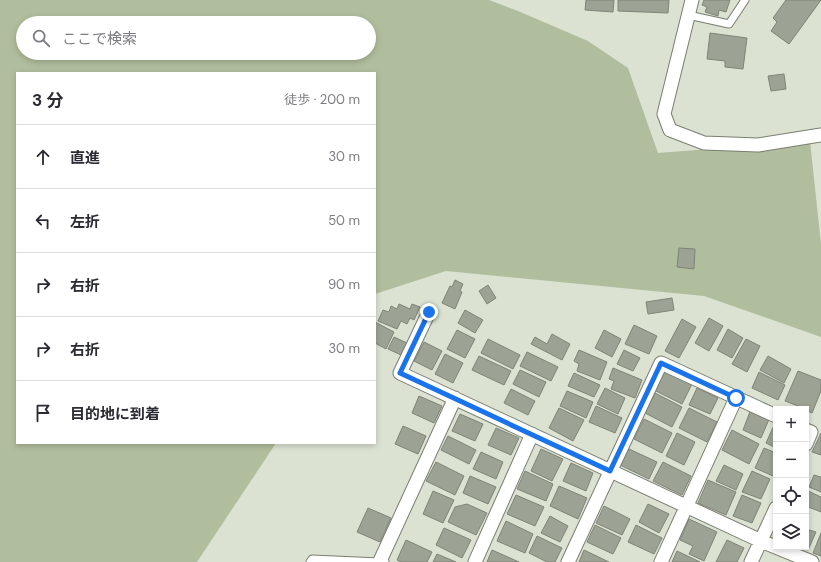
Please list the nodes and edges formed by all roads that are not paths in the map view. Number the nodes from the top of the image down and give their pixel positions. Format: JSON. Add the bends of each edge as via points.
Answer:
{"nodes":[{"id":1,"x":692,"y":0,"type":"edge"},
{"id":2,"x":745,"y":0,"type":"edge"},
{"id":3,"x":688,"y":15,"type":"junction"},
{"id":4,"x":821,"y":135,"type":"edge"},
{"id":5,"x":429,"y":312,"type":"dead end"},
{"id":6,"x":455,"y":398,"type":"junction"},
{"id":7,"x":736,"y":398,"type":"junction"},
{"id":8,"x":773,"y":415,"type":"edge"},
{"id":9,"x":532,"y":434,"type":"junction"},
{"id":10,"x":610,"y":471,"type":"junction"},
{"id":11,"x":686,"y":506,"type":"junction"},
{"id":12,"x":773,"y":514,"type":"edge"},
{"id":13,"x":761,"y":541,"type":"junction"},
{"id":14,"x":310,"y":562,"type":"edge"},
{"id":15,"x":381,"y":562,"type":"edge"},
{"id":16,"x":475,"y":562,"type":"edge"},
{"id":17,"x":568,"y":562,"type":"edge"},
{"id":18,"x":661,"y":562,"type":"edge"},
{"id":19,"x":751,"y":562,"type":"edge"},
{"id":20,"x":812,"y":562,"type":"edge"}],
"edges":[{"from":1,"to":3,"type":"street"},
{"from":2,"to":3,"type":"lane","via":[[729,24]]},
{"from":3,"to":4,"type":"street","via":[[664,114],[670,130],[704,143],[758,145]]},
{"from":5,"to":6,"type":"street","via":[[400,373]]},
{"from":6,"to":9,"type":"street"},
{"from":6,"to":15,"type":"street"},
{"from":7,"to":8,"type":"street"},
{"from":7,"to":10,"type":"street","via":[[661,363]]},
{"from":7,"to":11,"type":"street"},
{"from":9,"to":10,"type":"street"},
{"from":9,"to":16,"type":"street"},
{"from":10,"to":11,"type":"street"},
{"from":10,"to":17,"type":"street"},
{"from":11,"to":13,"type":"street"},
{"from":11,"to":18,"type":"street"},
{"from":12,"to":13,"type":"street"},
{"from":13,"to":19,"type":"street"},
{"from":13,"to":20,"type":"street"},
{"from":14,"to":15,"type":"lane","via":[[312,559]]}]}
